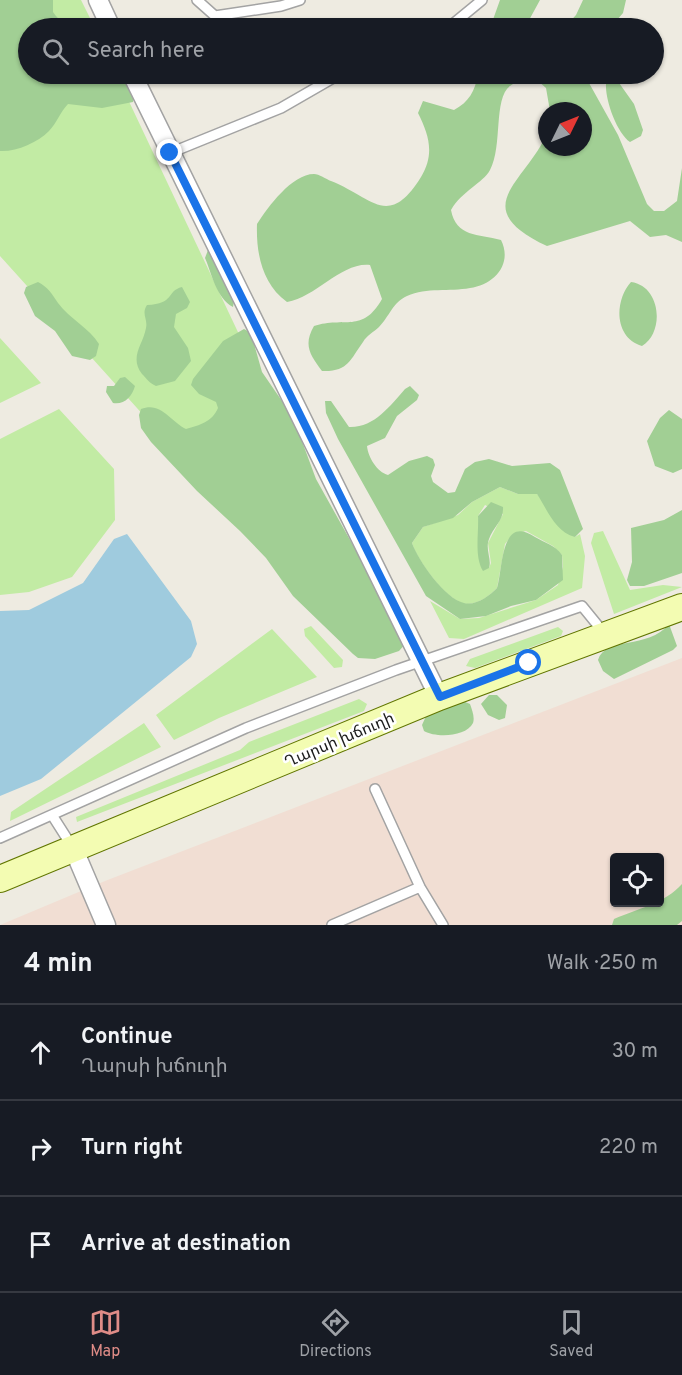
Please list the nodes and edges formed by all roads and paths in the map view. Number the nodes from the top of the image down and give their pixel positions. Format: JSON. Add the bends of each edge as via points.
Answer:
{"nodes":[{"id":1,"x":98,"y":0,"type":"edge"},
{"id":2,"x":197,"y":0,"type":"edge"},
{"id":3,"x":300,"y":0,"type":"edge"},
{"id":4,"x":482,"y":0,"type":"edge"},
{"id":5,"x":106,"y":18,"type":"edge"},
{"id":6,"x":460,"y":18,"type":"edge"},
{"id":7,"x":137,"y":84,"type":"edge"},
{"id":8,"x":323,"y":84,"type":"edge"},
{"id":9,"x":170,"y":153,"type":"junction"},
{"id":10,"x":682,"y":607,"type":"edge"},
{"id":11,"x":606,"y":635,"type":"junction"},
{"id":12,"x":423,"y":663,"type":"junction"},
{"id":13,"x":440,"y":697,"type":"junction"},
{"id":14,"x":375,"y":789,"type":"dead end"},
{"id":15,"x":52,"y":815,"type":"junction"},
{"id":16,"x":0,"y":838,"type":"edge"},
{"id":17,"x":74,"y":850,"type":"junction"},
{"id":18,"x":0,"y":879,"type":"edge"},
{"id":19,"x":420,"y":887,"type":"junction"},
{"id":20,"x":106,"y":925,"type":"edge"},
{"id":21,"x":332,"y":925,"type":"edge"},
{"id":22,"x":443,"y":925,"type":"edge"}],
"edges":[{"from":1,"to":5,"type":"street"},
{"from":2,"to":3,"type":"lane","via":[[215,16]]},
{"from":4,"to":6,"type":"lane"},
{"from":7,"to":9,"type":"street"},
{"from":8,"to":9,"type":"lane","via":[[281,108]]},
{"from":9,"to":12,"type":"street"},
{"from":10,"to":11,"type":"main road","name":"Ղարսի խճուղի"},
{"from":11,"to":12,"type":"lane","via":[[582,606]]},
{"from":11,"to":13,"type":"main road","name":"Ղարսի խճուղի"},
{"from":12,"to":13,"type":"street"},
{"from":12,"to":15,"type":"lane","via":[[246,728]]},
{"from":13,"to":17,"type":"main road","name":"Ղարսի խճուղի"},
{"from":14,"to":19,"type":"lane"},
{"from":15,"to":16,"type":"lane"},
{"from":15,"to":17,"type":"lane"},
{"from":17,"to":18,"type":"main road","name":"Ղարսի խճուղի"},
{"from":17,"to":20,"type":"street"},
{"from":19,"to":21,"type":"lane"},
{"from":19,"to":22,"type":"lane"}]}
